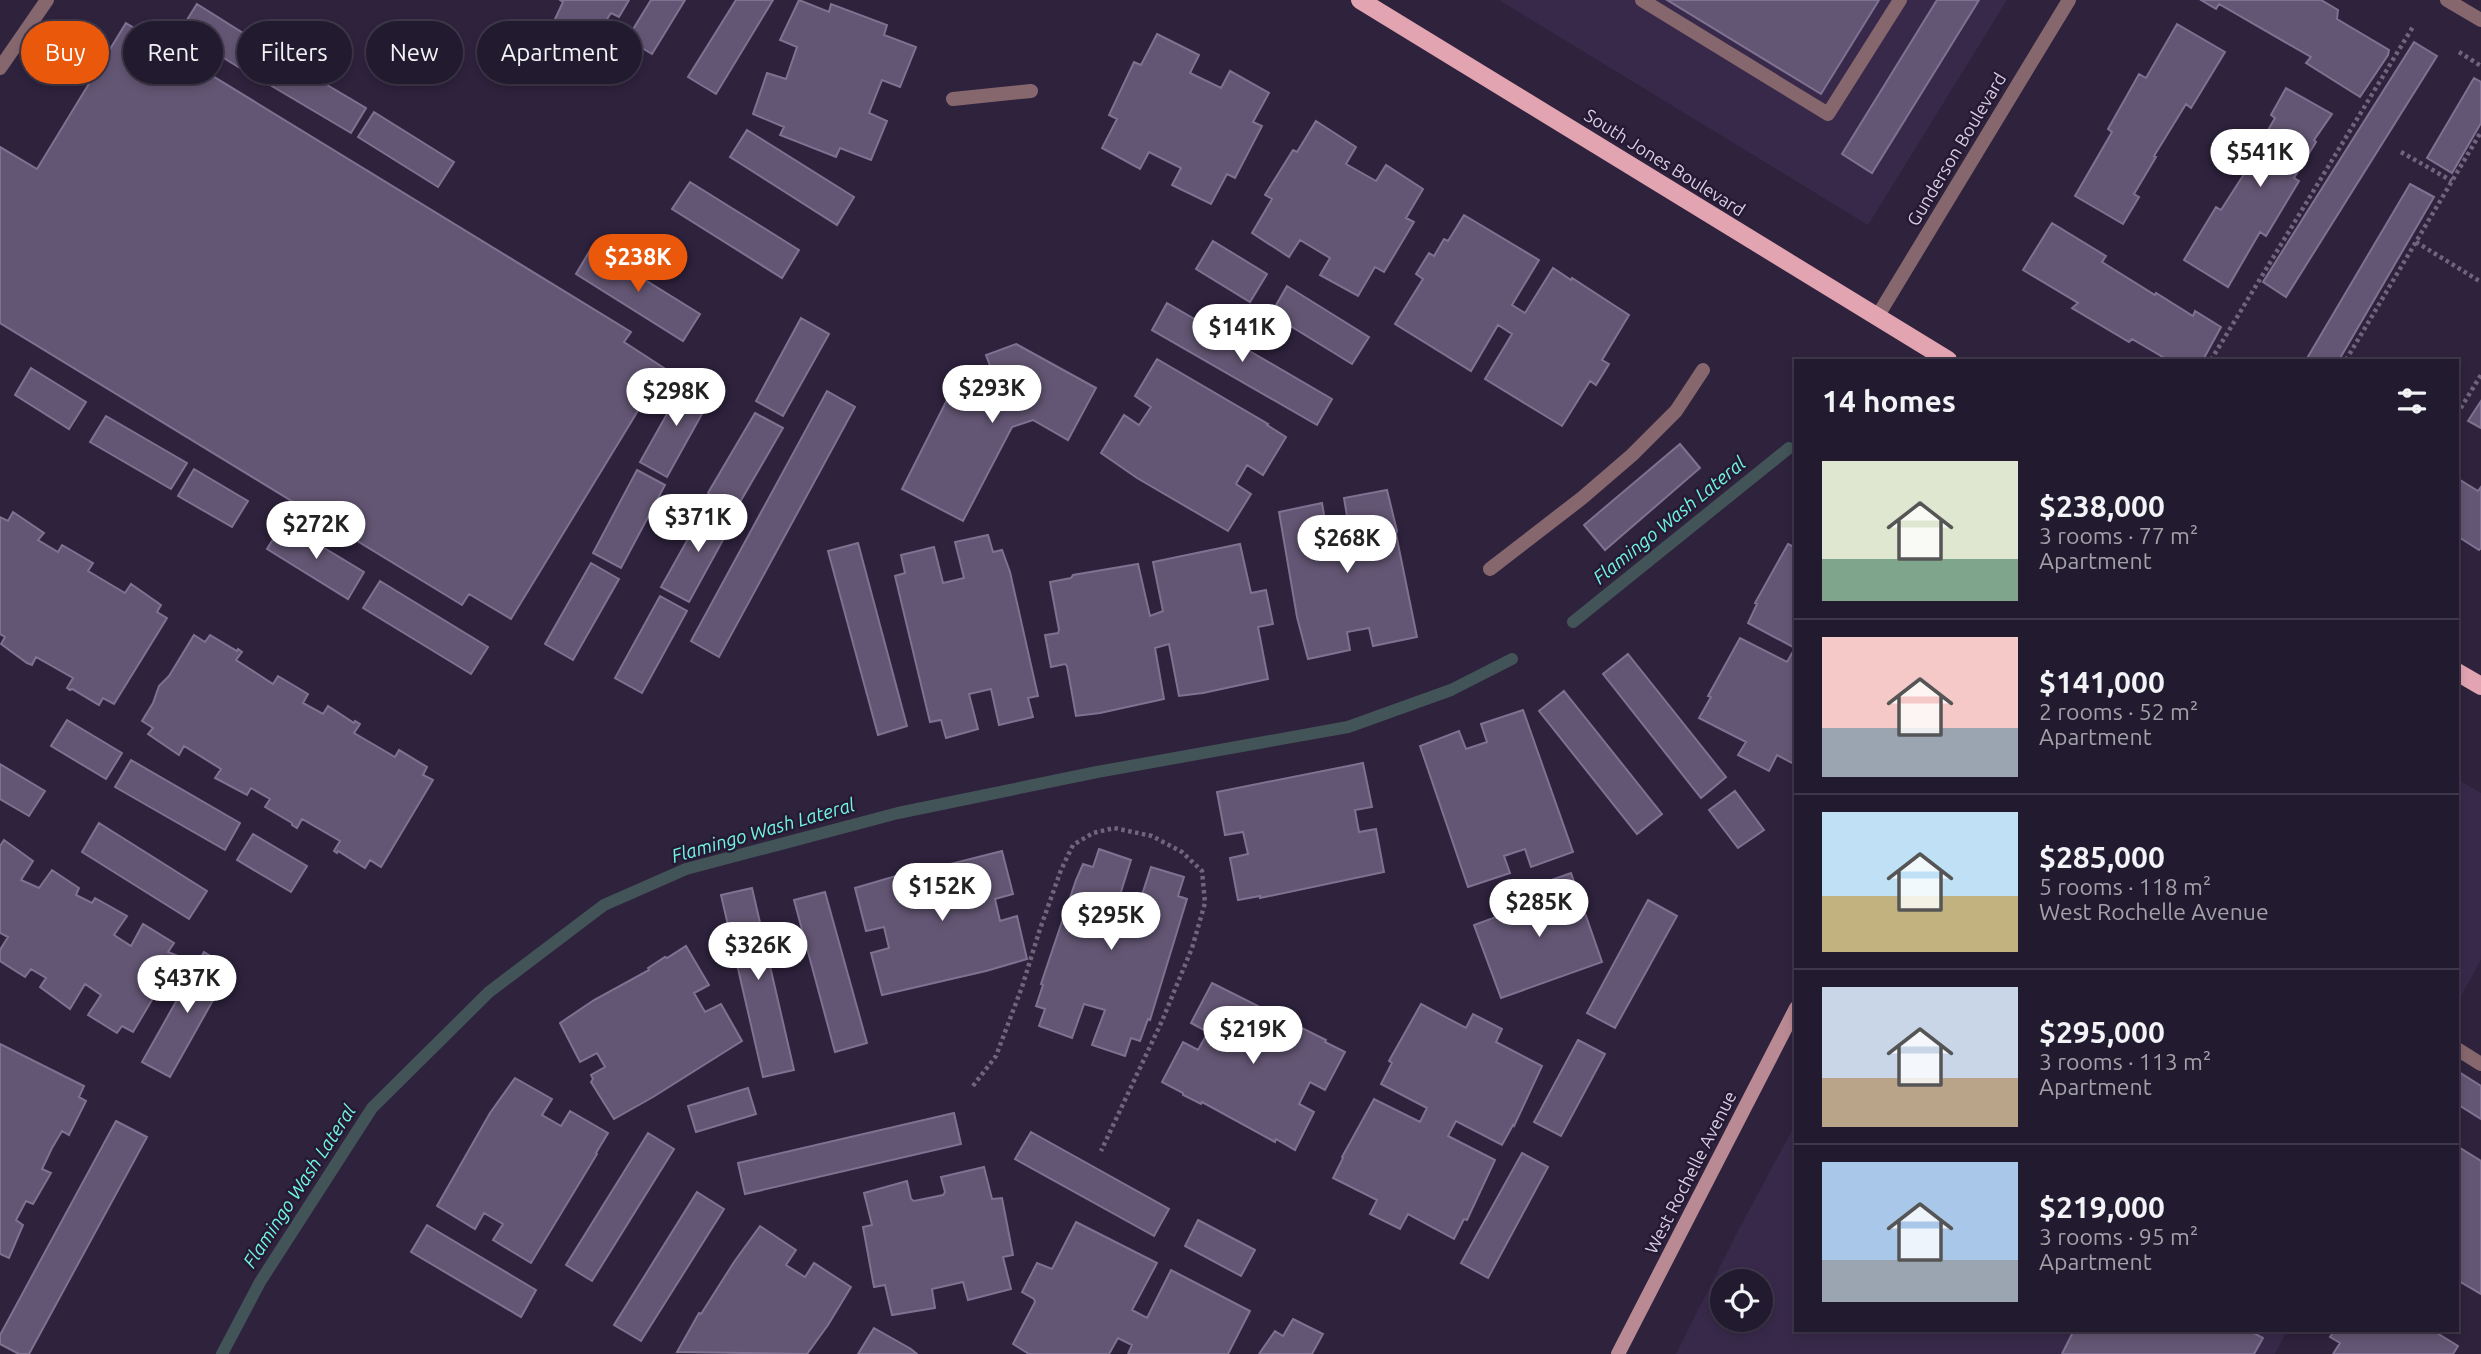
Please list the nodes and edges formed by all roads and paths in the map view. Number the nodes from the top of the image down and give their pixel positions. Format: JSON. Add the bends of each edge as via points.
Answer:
{"nodes":[{"id":1,"x":47,"y":0,"type":"edge"},
{"id":2,"x":1360,"y":0,"type":"edge"},
{"id":3,"x":1642,"y":0,"type":"edge"},
{"id":4,"x":1900,"y":0,"type":"edge"},
{"id":5,"x":2068,"y":0,"type":"edge"},
{"id":6,"x":2447,"y":0,"type":"edge"},
{"id":7,"x":2481,"y":20,"type":"edge"},
{"id":8,"x":2414,"y":25,"type":"dead end"},
{"id":9,"x":2459,"y":52,"type":"dead end"},
{"id":10,"x":2481,"y":66,"type":"edge"},
{"id":11,"x":0,"y":68,"type":"edge"},
{"id":12,"x":1031,"y":91,"type":"dead end"},
{"id":13,"x":953,"y":99,"type":"dead end"},
{"id":14,"x":2481,"y":132,"type":"edge"},
{"id":15,"x":2401,"y":152,"type":"dead end"},
{"id":16,"x":2452,"y":181,"type":"junction"},
{"id":17,"x":2416,"y":242,"type":"junction"},
{"id":18,"x":2481,"y":282,"type":"edge"},
{"id":19,"x":1877,"y":317,"type":"junction"},
{"id":20,"x":1946,"y":359,"type":"edge"},
{"id":21,"x":2212,"y":359,"type":"edge"},
{"id":22,"x":2349,"y":359,"type":"edge"},
{"id":23,"x":1703,"y":370,"type":"dead end"},
{"id":24,"x":2481,"y":375,"type":"edge"},
{"id":25,"x":2459,"y":411,"type":"edge"},
{"id":26,"x":1490,"y":569,"type":"dead end"},
{"id":27,"x":2459,"y":673,"type":"edge"},
{"id":28,"x":2481,"y":687,"type":"edge"},
{"id":29,"x":1794,"y":1010,"type":"edge"},
{"id":30,"x":2459,"y":1050,"type":"edge"},
{"id":31,"x":2481,"y":1064,"type":"edge"},
{"id":32,"x":973,"y":1086,"type":"dead end"},
{"id":33,"x":1101,"y":1151,"type":"dead end"},
{"id":34,"x":1618,"y":1354,"type":"edge"}],
"edges":[{"from":1,"to":11,"type":"street"},
{"from":2,"to":19,"type":"main road","name":"South Jones Boulevard"},
{"from":3,"to":4,"type":"street","via":[[1828,114]]},
{"from":5,"to":19,"type":"street","name":"Gunderson Boulevard"},
{"from":6,"to":7,"type":"street"},
{"from":8,"to":21,"type":"path"},
{"from":9,"to":10,"type":"path"},
{"from":12,"to":13,"type":"street"},
{"from":14,"to":16,"type":"path"},
{"from":15,"to":16,"type":"path"},
{"from":16,"to":17,"type":"path"},
{"from":17,"to":18,"type":"path"},
{"from":17,"to":22,"type":"path"},
{"from":19,"to":20,"type":"main road","name":"South Jones Boulevard"},
{"from":23,"to":26,"type":"street","via":[[1676,411],[1632,456]]},
{"from":24,"to":25,"type":"path"},
{"from":27,"to":28,"type":"main road"},
{"from":29,"to":34,"type":"street","name":"West Rochelle Avenue"},
{"from":30,"to":31,"type":"street"},
{"from":32,"to":33,"type":"path","via":[[996,1056],[1073,845],[1114,828],[1152,835],[1182,852],[1202,871],[1205,903],[1162,1021]]}]}
